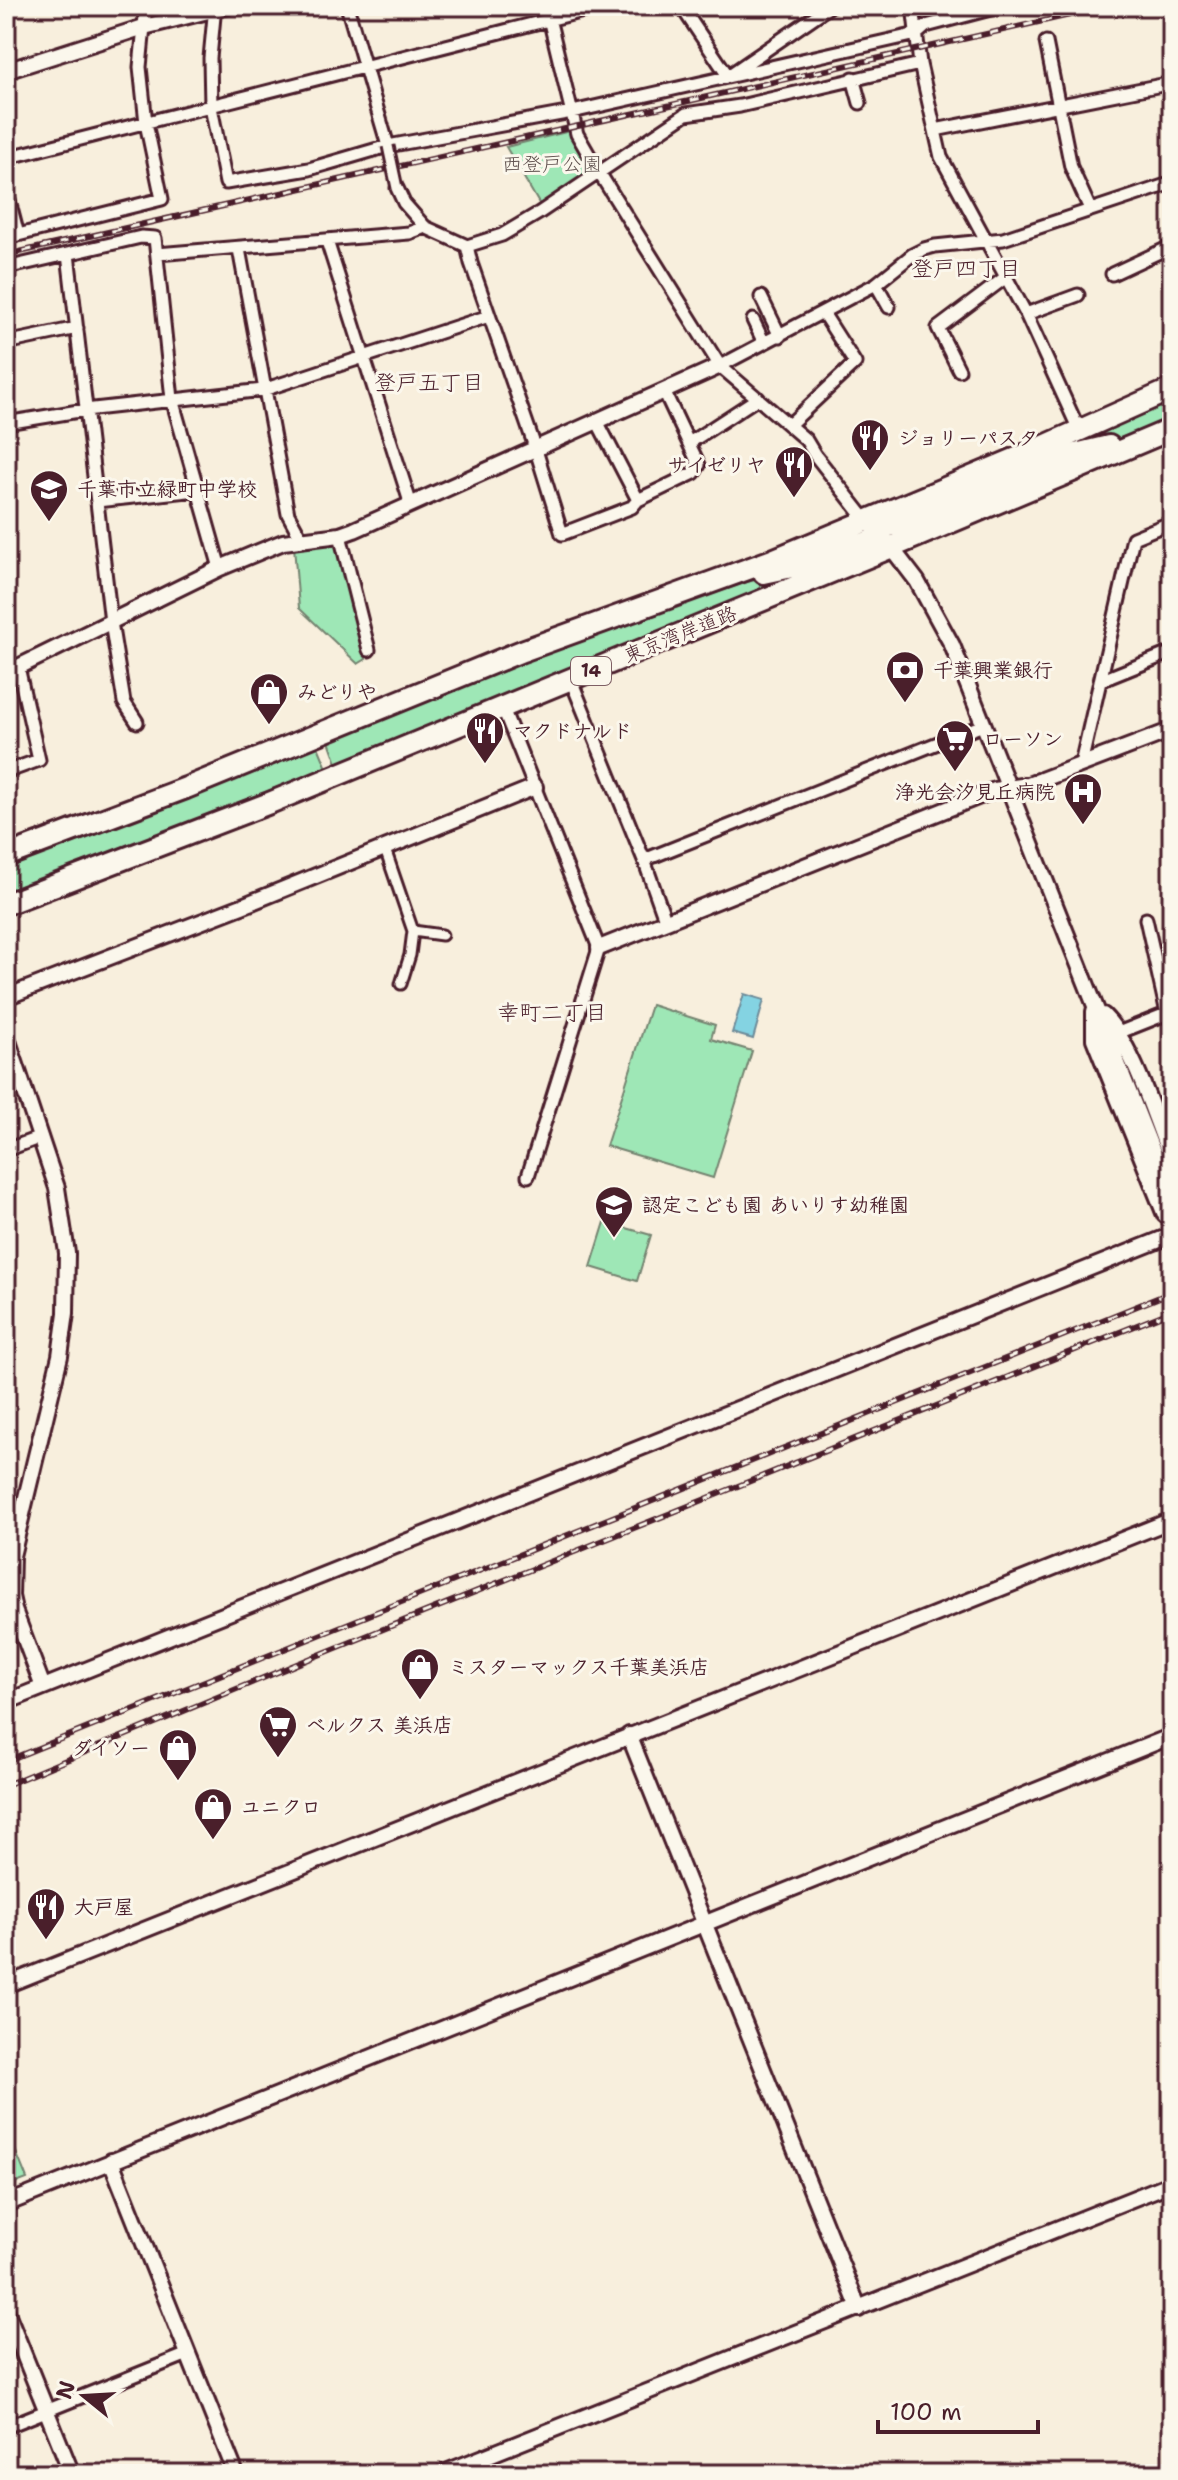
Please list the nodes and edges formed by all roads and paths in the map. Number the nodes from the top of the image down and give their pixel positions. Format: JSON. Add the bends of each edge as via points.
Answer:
{"nodes":[{"id":1,"x":146,"y":6,"type":"edge"},
{"id":2,"x":347,"y":6,"type":"edge"},
{"id":3,"x":546,"y":6,"type":"edge"},
{"id":4,"x":603,"y":6,"type":"edge"},
{"id":5,"x":681,"y":6,"type":"edge"},
{"id":6,"x":830,"y":6,"type":"edge"},
{"id":7,"x":913,"y":6,"type":"edge"},
{"id":8,"x":1002,"y":6,"type":"edge"},
{"id":9,"x":219,"y":7,"type":"edge"},
{"id":10,"x":550,"y":20,"type":"junction"},
{"id":11,"x":144,"y":27,"type":"junction"},
{"id":12,"x":917,"y":34,"type":"junction"},
{"id":13,"x":1046,"y":42,"type":"dead end"},
{"id":14,"x":920,"y":64,"type":"junction"},
{"id":15,"x":364,"y":68,"type":"junction"},
{"id":16,"x":6,"y":71,"type":"edge"},
{"id":17,"x":728,"y":76,"type":"junction"},
{"id":18,"x":853,"y":78,"type":"junction"},
{"id":19,"x":1172,"y":83,"type":"edge"},
{"id":20,"x":860,"y":103,"type":"dead end"},
{"id":21,"x":211,"y":107,"type":"junction"},
{"id":22,"x":1058,"y":107,"type":"junction"},
{"id":23,"x":572,"y":112,"type":"junction"},
{"id":24,"x":146,"y":123,"type":"junction"},
{"id":25,"x":935,"y":130,"type":"junction"},
{"id":26,"x":388,"y":146,"type":"junction"},
{"id":27,"x":6,"y":158,"type":"edge"},
{"id":28,"x":600,"y":174,"type":"junction"},
{"id":29,"x":1172,"y":183,"type":"edge"},
{"id":30,"x":397,"y":188,"type":"joint"},
{"id":31,"x":6,"y":189,"type":"edge"},
{"id":32,"x":1090,"y":209,"type":"junction"},
{"id":33,"x":425,"y":227,"type":"junction"},
{"id":34,"x":12,"y":237,"type":"edge"},
{"id":35,"x":984,"y":240,"type":"junction"},
{"id":36,"x":327,"y":241,"type":"junction"},
{"id":37,"x":467,"y":246,"type":"junction"},
{"id":38,"x":1172,"y":246,"type":"edge"},
{"id":39,"x":239,"y":249,"type":"junction"},
{"id":40,"x":68,"y":254,"type":"junction"},
{"id":41,"x":157,"y":254,"type":"junction"},
{"id":42,"x":6,"y":268,"type":"edge"},
{"id":43,"x":1112,"y":274,"type":"dead end"},
{"id":44,"x":1006,"y":277,"type":"junction"},
{"id":45,"x":876,"y":284,"type":"junction"},
{"id":46,"x":1078,"y":295,"type":"dead end"},
{"id":47,"x":761,"y":297,"type":"dead end"},
{"id":48,"x":889,"y":307,"type":"dead end"},
{"id":49,"x":823,"y":313,"type":"junction"},
{"id":50,"x":1026,"y":314,"type":"junction"},
{"id":51,"x":489,"y":316,"type":"junction"},
{"id":52,"x":753,"y":320,"type":"dead end"},
{"id":53,"x":77,"y":328,"type":"junction"},
{"id":54,"x":780,"y":336,"type":"junction"},
{"id":55,"x":6,"y":343,"type":"edge"},
{"id":56,"x":764,"y":343,"type":"junction"},
{"id":57,"x":364,"y":358,"type":"junction"},
{"id":58,"x":720,"y":366,"type":"junction"},
{"id":59,"x":959,"y":370,"type":"dead end"},
{"id":60,"x":1172,"y":389,"type":"edge"},
{"id":61,"x":263,"y":390,"type":"junction"},
{"id":62,"x":664,"y":391,"type":"junction"},
{"id":63,"x":758,"y":398,"type":"junction"},
{"id":64,"x":172,"y":399,"type":"junction"},
{"id":65,"x":85,"y":410,"type":"junction"},
{"id":66,"x":597,"y":421,"type":"junction"},
{"id":67,"x":6,"y":423,"type":"edge"},
{"id":68,"x":790,"y":424,"type":"junction"},
{"id":69,"x":1172,"y":429,"type":"edge"},
{"id":70,"x":1079,"y":430,"type":"junction"},
{"id":71,"x":1145,"y":440,"type":"junction"},
{"id":72,"x":689,"y":443,"type":"junction"},
{"id":73,"x":535,"y":447,"type":"junction"},
{"id":74,"x":197,"y":490,"type":"junction"},
{"id":75,"x":638,"y":500,"type":"junction"},
{"id":76,"x":97,"y":501,"type":"junction"},
{"id":77,"x":411,"y":505,"type":"junction"},
{"id":78,"x":866,"y":520,"type":"junction"},
{"id":79,"x":1172,"y":522,"type":"edge"},
{"id":80,"x":340,"y":535,"type":"junction"},
{"id":81,"x":301,"y":538,"type":"junction"},
{"id":82,"x":892,"y":547,"type":"junction"},
{"id":83,"x":220,"y":568,"type":"junction"},
{"id":84,"x":732,"y":576,"type":"junction"},
{"id":85,"x":111,"y":622,"type":"junction"},
{"id":86,"x":369,"y":650,"type":"dead end"},
{"id":87,"x":1172,"y":652,"type":"edge"},
{"id":88,"x":12,"y":670,"type":"edge"},
{"id":89,"x":571,"y":680,"type":"junction"},
{"id":90,"x":1100,"y":681,"type":"junction"},
{"id":91,"x":502,"y":706,"type":"junction"},
{"id":92,"x":137,"y":722,"type":"dead end"},
{"id":93,"x":983,"y":725,"type":"junction"},
{"id":94,"x":1172,"y":730,"type":"edge"},
{"id":95,"x":1081,"y":764,"type":"junction"},
{"id":96,"x":6,"y":772,"type":"edge"},
{"id":97,"x":535,"y":787,"type":"junction"},
{"id":98,"x":1008,"y":788,"type":"junction"},
{"id":99,"x":387,"y":855,"type":"dead end"},
{"id":100,"x":6,"y":856,"type":"edge"},
{"id":101,"x":644,"y":860,"type":"junction"},
{"id":102,"x":6,"y":904,"type":"edge"},
{"id":103,"x":1146,"y":919,"type":"dead end"},
{"id":104,"x":666,"y":922,"type":"junction"},
{"id":105,"x":413,"y":931,"type":"junction"},
{"id":106,"x":442,"y":935,"type":"dead end"},
{"id":107,"x":599,"y":948,"type":"junction"},
{"id":108,"x":401,"y":984,"type":"dead end"},
{"id":109,"x":6,"y":997,"type":"edge"},
{"id":110,"x":1094,"y":1006,"type":"junction"},
{"id":111,"x":1170,"y":1012,"type":"edge"},
{"id":112,"x":1118,"y":1033,"type":"junction"},
{"id":113,"x":6,"y":1035,"type":"edge"},
{"id":114,"x":11,"y":1066,"type":"edge"},
{"id":115,"x":41,"y":1137,"type":"junction"},
{"id":116,"x":6,"y":1150,"type":"edge"},
{"id":117,"x":1172,"y":1161,"type":"edge"},
{"id":118,"x":528,"y":1176,"type":"dead end"},
{"id":119,"x":1172,"y":1200,"type":"edge"},
{"id":120,"x":1172,"y":1221,"type":"edge"},
{"id":121,"x":1172,"y":1235,"type":"edge"},
{"id":122,"x":1172,"y":1520,"type":"edge"},
{"id":123,"x":43,"y":1687,"type":"junction"},
{"id":124,"x":6,"y":1702,"type":"edge"},
{"id":125,"x":629,"y":1735,"type":"junction"},
{"id":126,"x":1172,"y":1736,"type":"edge"},
{"id":127,"x":704,"y":1923,"type":"junction"},
{"id":128,"x":6,"y":1985,"type":"edge"},
{"id":129,"x":111,"y":2161,"type":"junction"},
{"id":130,"x":1172,"y":2183,"type":"edge"},
{"id":131,"x":6,"y":2204,"type":"edge"},
{"id":132,"x":859,"y":2309,"type":"junction"},
{"id":133,"x":6,"y":2310,"type":"edge"},
{"id":134,"x":188,"y":2354,"type":"junction"},
{"id":135,"x":47,"y":2411,"type":"junction"},
{"id":136,"x":6,"y":2427,"type":"edge"},
{"id":137,"x":72,"y":2474,"type":"edge"},
{"id":138,"x":236,"y":2474,"type":"edge"},
{"id":139,"x":441,"y":2474,"type":"edge"}],
"edges":[{"from":1,"to":11,"type":"street"},
{"from":2,"to":15,"type":"street"},
{"from":3,"to":10,"type":"street"},
{"from":4,"to":10,"type":"street"},
{"from":5,"to":17,"type":"street"},
{"from":6,"to":17,"type":"street"},
{"from":7,"to":12,"type":"street"},
{"from":8,"to":12,"type":"street","via":[[926,26]]},
{"from":9,"to":11,"type":"street"},
{"from":9,"to":21,"type":"street","via":[[210,58]]},
{"from":10,"to":15,"type":"street"},
{"from":10,"to":23,"type":"street"},
{"from":11,"to":16,"type":"street"},
{"from":11,"to":24,"type":"street","via":[[140,67]]},
{"from":12,"to":14,"type":"street"},
{"from":12,"to":17,"type":"street"},
{"from":13,"to":22,"type":"street"},
{"from":14,"to":18,"type":"street"},
{"from":14,"to":25,"type":"street"},
{"from":15,"to":21,"type":"street"},
{"from":15,"to":26,"type":"street"},
{"from":17,"to":23,"type":"street"},
{"from":18,"to":20,"type":"street"},
{"from":18,"to":28,"type":"street","via":[[686,114]]},
{"from":19,"to":22,"type":"street"},
{"from":21,"to":24,"type":"street"},
{"from":21,"to":26,"type":"street","via":[[226,183],[309,169]]},
{"from":22,"to":25,"type":"street"},
{"from":22,"to":32,"type":"street","via":[[1075,179]]},
{"from":23,"to":26,"type":"street"},
{"from":23,"to":28,"type":"street","via":[[577,134]]},
{"from":24,"to":27,"type":"street"},
{"from":24,"to":34,"type":"street","via":[[162,199]]},
{"from":25,"to":35,"type":"street","via":[[941,157]]},
{"from":26,"to":30,"type":"street","bridge":true},
{"from":28,"to":37,"type":"street","via":[[502,235]]},
{"from":28,"to":58,"type":"street"},
{"from":29,"to":32,"type":"street"},
{"from":30,"to":33,"type":"street"},
{"from":31,"to":34,"type":"street"},
{"from":32,"to":35,"type":"street","via":[[1003,239]]},
{"from":33,"to":36,"type":"street"},
{"from":33,"to":37,"type":"street"},
{"from":35,"to":44,"type":"street"},
{"from":35,"to":45,"type":"street","via":[[924,249]]},
{"from":36,"to":39,"type":"street"},
{"from":36,"to":57,"type":"street"},
{"from":37,"to":51,"type":"street"},
{"from":38,"to":43,"type":"street"},
{"from":39,"to":41,"type":"street"},
{"from":39,"to":61,"type":"street"},
{"from":40,"to":41,"type":"street","via":[[141,237],[155,238]]},
{"from":40,"to":42,"type":"street"},
{"from":40,"to":53,"type":"street"},
{"from":41,"to":64,"type":"street"},
{"from":44,"to":50,"type":"street"},
{"from":44,"to":59,"type":"street","via":[[938,328]]},
{"from":45,"to":48,"type":"street"},
{"from":45,"to":49,"type":"street"},
{"from":46,"to":50,"type":"street"},
{"from":47,"to":54,"type":"street"},
{"from":49,"to":54,"type":"street"},
{"from":49,"to":68,"type":"street","via":[[855,363]]},
{"from":50,"to":70,"type":"street"},
{"from":51,"to":57,"type":"street"},
{"from":51,"to":73,"type":"street"},
{"from":52,"to":56,"type":"street"},
{"from":53,"to":55,"type":"street"},
{"from":53,"to":65,"type":"street"},
{"from":54,"to":56,"type":"street"},
{"from":56,"to":58,"type":"street"},
{"from":57,"to":61,"type":"street"},
{"from":57,"to":77,"type":"street"},
{"from":58,"to":62,"type":"street"},
{"from":58,"to":63,"type":"street"},
{"from":60,"to":70,"type":"highway","name":"東京湾岸道路","number":"14"},
{"from":61,"to":64,"type":"street"},
{"from":61,"to":81,"type":"street","via":[[288,514]]},
{"from":62,"to":66,"type":"street"},
{"from":62,"to":72,"type":"street"},
{"from":63,"to":68,"type":"street"},
{"from":63,"to":72,"type":"street"},
{"from":64,"to":65,"type":"street"},
{"from":64,"to":74,"type":"street"},
{"from":65,"to":67,"type":"street"},
{"from":65,"to":76,"type":"street"},
{"from":66,"to":73,"type":"street"},
{"from":66,"to":75,"type":"street"},
{"from":68,"to":78,"type":"street"},
{"from":69,"to":71,"type":"highway","name":"東京湾岸道路","number":"14"},
{"from":70,"to":78,"type":"highway","name":"東京湾岸道路","number":"14"},
{"from":71,"to":78,"type":"highway","via":[[1059,458],[900,524]]},
{"from":71,"to":82,"type":"highway","name":"東京湾岸道路","number":"14"},
{"from":72,"to":75,"type":"street","via":[[699,465],[694,473]]},
{"from":73,"to":75,"type":"street","via":[[562,534]]},
{"from":73,"to":77,"type":"street"},
{"from":74,"to":76,"type":"street"},
{"from":74,"to":83,"type":"street"},
{"from":76,"to":85,"type":"street"},
{"from":77,"to":80,"type":"street"},
{"from":78,"to":82,"type":"street"},
{"from":78,"to":84,"type":"highway","name":"東京湾岸道路","number":"14"},
{"from":79,"to":90,"type":"street","via":[[1133,538]]},
{"from":80,"to":81,"type":"street"},
{"from":80,"to":86,"type":"street"},
{"from":81,"to":83,"type":"street"},
{"from":82,"to":84,"type":"highway","via":[[873,540],[800,566]]},
{"from":82,"to":89,"type":"highway","name":"東京湾岸道路","number":"14"},
{"from":82,"to":93,"type":"street","via":[[942,622]]},
{"from":83,"to":85,"type":"street"},
{"from":84,"to":100,"type":"highway","name":"東京湾岸道路","number":"14","via":[[522,651]]},
{"from":85,"to":88,"type":"street"},
{"from":85,"to":92,"type":"street","via":[[124,702]]},
{"from":87,"to":90,"type":"street"},
{"from":88,"to":96,"type":"street","via":[[39,760]]},
{"from":89,"to":91,"type":"highway","name":"東京湾岸道路","number":"14"},
{"from":89,"to":101,"type":"street"},
{"from":90,"to":95,"type":"street"},
{"from":91,"to":97,"type":"street"},
{"from":91,"to":102,"type":"highway","name":"東京湾岸道路","number":"14"},
{"from":93,"to":98,"type":"street"},
{"from":93,"to":101,"type":"street"},
{"from":94,"to":95,"type":"street"},
{"from":95,"to":98,"type":"street"},
{"from":97,"to":107,"type":"street"},
{"from":97,"to":109,"type":"street"},
{"from":98,"to":104,"type":"street"},
{"from":98,"to":110,"type":"street"},
{"from":99,"to":105,"type":"street"},
{"from":101,"to":104,"type":"street"},
{"from":103,"to":111,"type":"street"},
{"from":104,"to":107,"type":"street"},
{"from":105,"to":106,"type":"street"},
{"from":105,"to":108,"type":"street"},
{"from":107,"to":118,"type":"street"},
{"from":110,"to":112,"type":"street"},
{"from":110,"to":119,"type":"street"},
{"from":110,"to":120,"type":"street","via":[[1094,1039],[1165,1215]]},
{"from":111,"to":112,"type":"street"},
{"from":112,"to":117,"type":"street"},
{"from":113,"to":114,"type":"street"},
{"from":114,"to":115,"type":"street"},
{"from":115,"to":116,"type":"street"},
{"from":115,"to":123,"type":"street","via":[[64,1226],[66,1313],[53,1390],[14,1538],[11,1580],[14,1610]]},
{"from":121,"to":123,"type":"street"},
{"from":122,"to":125,"type":"street"},
{"from":123,"to":124,"type":"street"},
{"from":125,"to":127,"type":"street"},
{"from":125,"to":128,"type":"street"},
{"from":126,"to":127,"type":"street"},
{"from":127,"to":129,"type":"street"},
{"from":127,"to":132,"type":"street"},
{"from":129,"to":131,"type":"street"},
{"from":129,"to":134,"type":"street"},
{"from":130,"to":132,"type":"street"},
{"from":132,"to":139,"type":"street"},
{"from":133,"to":135,"type":"street"},
{"from":134,"to":135,"type":"street"},
{"from":134,"to":138,"type":"street"},
{"from":135,"to":136,"type":"street"},
{"from":135,"to":137,"type":"street"}]}
